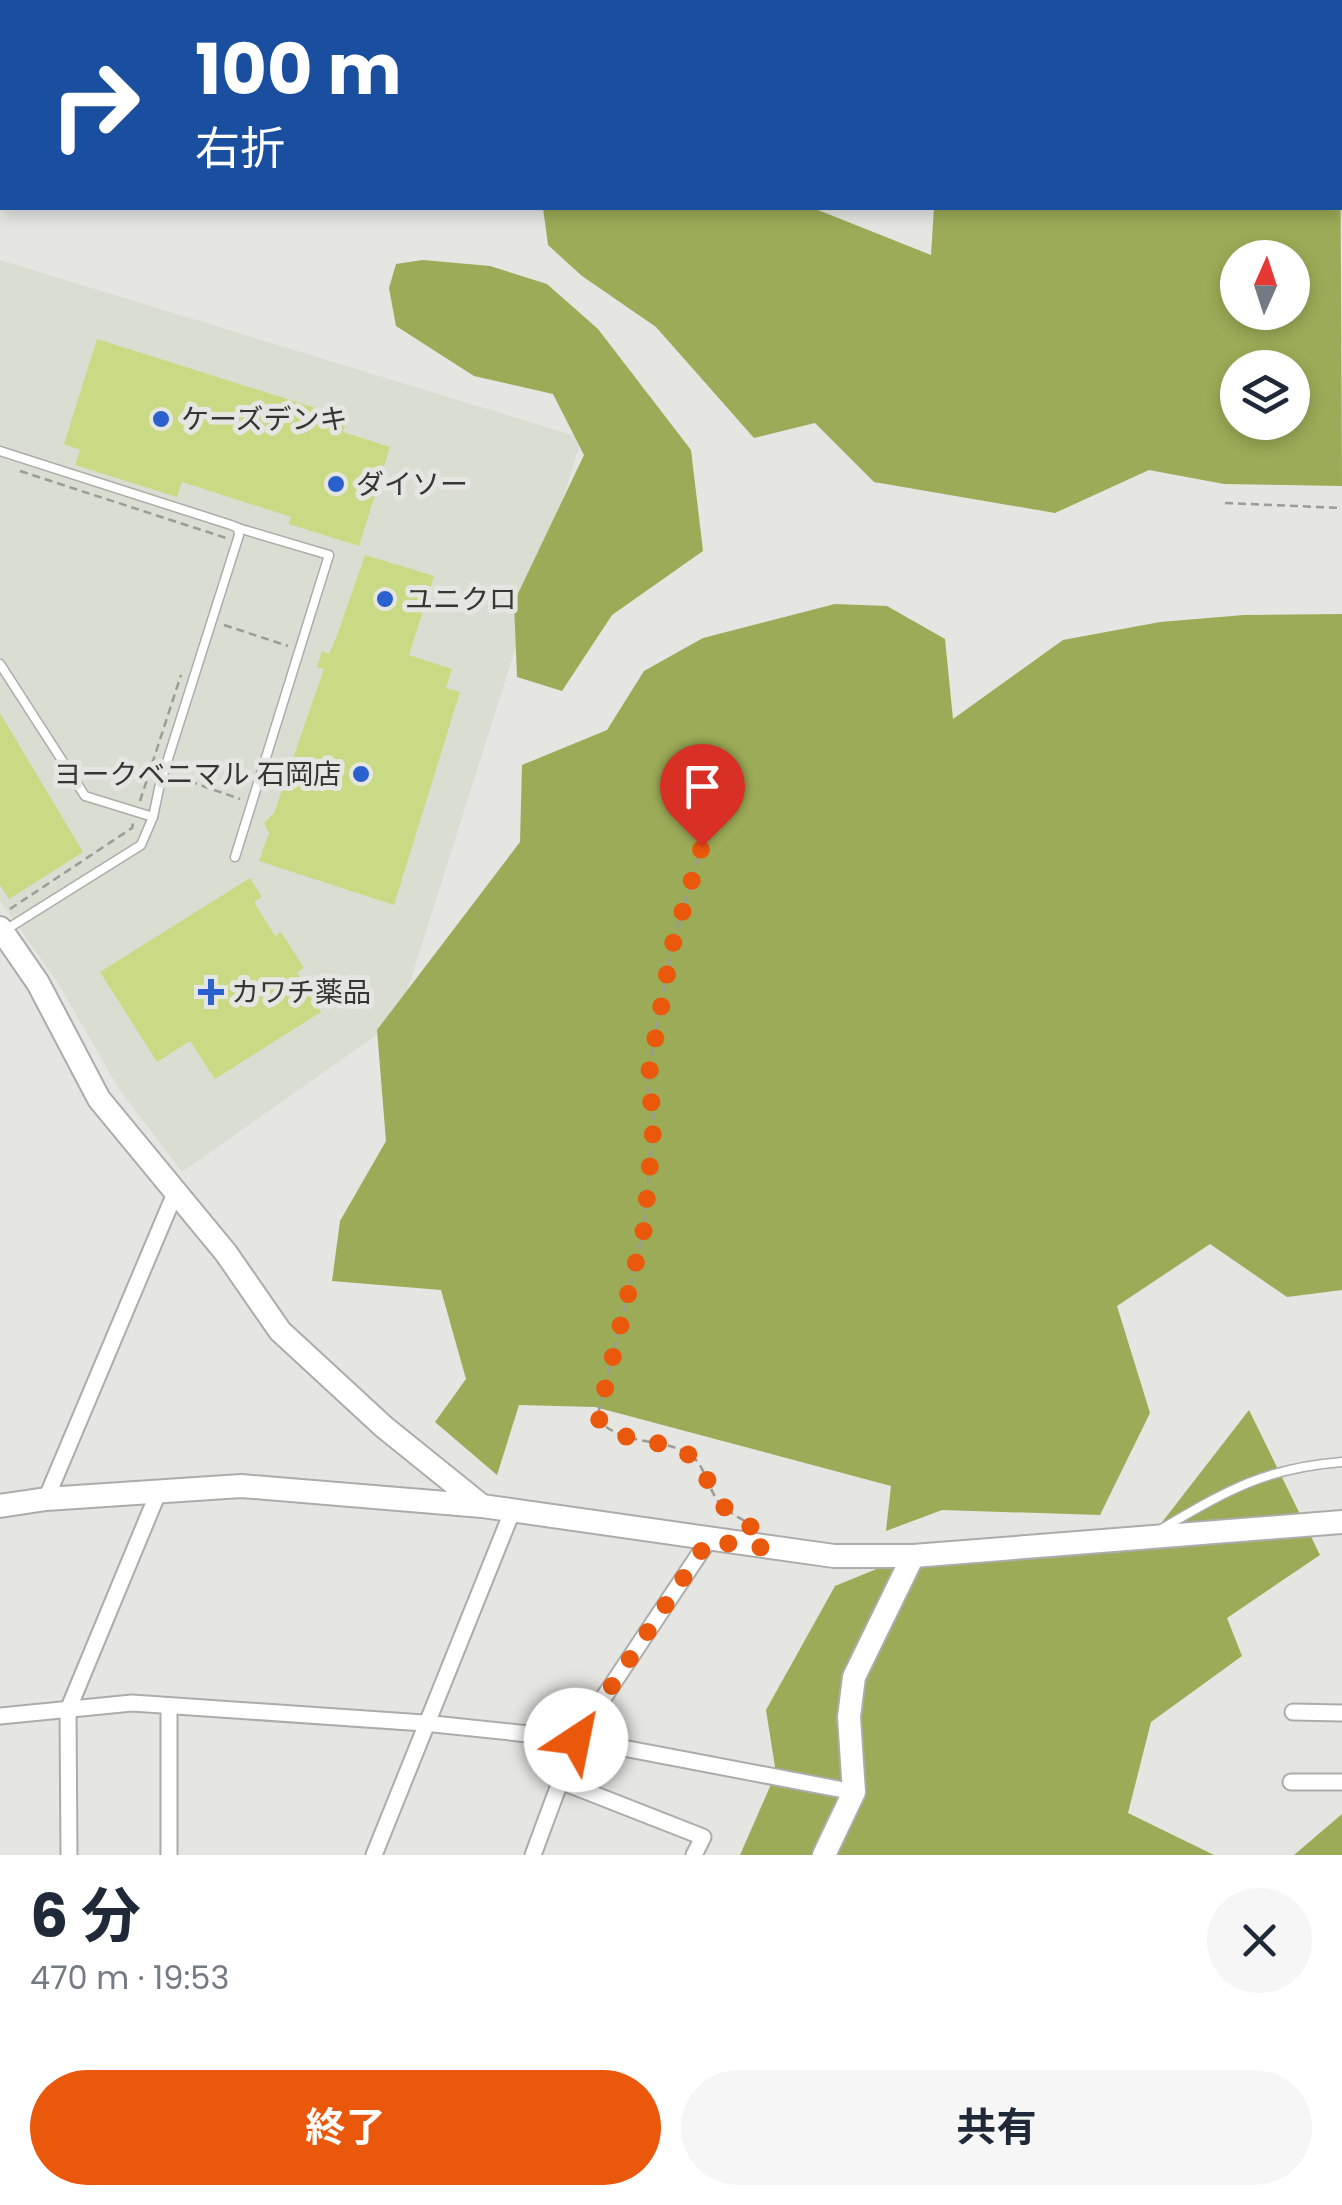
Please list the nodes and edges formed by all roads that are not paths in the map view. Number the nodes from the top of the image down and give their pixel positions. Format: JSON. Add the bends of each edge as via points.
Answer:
{"nodes":[{"id":1,"x":0,"y":450,"type":"edge"},
{"id":2,"x":234,"y":526,"type":"junction"},
{"id":3,"x":0,"y":664,"type":"edge"},
{"id":4,"x":153,"y":817,"type":"junction"},
{"id":5,"x":235,"y":857,"type":"dead end"},
{"id":6,"x":1,"y":925,"type":"edge"},
{"id":7,"x":176,"y":1191,"type":"junction"},
{"id":8,"x":1342,"y":1462,"type":"edge"},
{"id":9,"x":158,"y":1493,"type":"junction"},
{"id":10,"x":46,"y":1499,"type":"junction"},
{"id":11,"x":0,"y":1506,"type":"edge"},
{"id":12,"x":482,"y":1506,"type":"junction"},
{"id":13,"x":512,"y":1512,"type":"junction"},
{"id":14,"x":1342,"y":1522,"type":"edge"},
{"id":15,"x":1146,"y":1538,"type":"junction"},
{"id":16,"x":708,"y":1541,"type":"junction"},
{"id":17,"x":913,"y":1556,"type":"junction"},
{"id":18,"x":169,"y":1706,"type":"junction"},
{"id":19,"x":68,"y":1710,"type":"junction"},
{"id":20,"x":1292,"y":1712,"type":"dead end"},
{"id":21,"x":1342,"y":1713,"type":"edge"},
{"id":22,"x":0,"y":1716,"type":"edge"},
{"id":23,"x":424,"y":1723,"type":"junction"},
{"id":24,"x":576,"y":1740,"type":"junction"},
{"id":25,"x":560,"y":1782,"type":"junction"},
{"id":26,"x":1291,"y":1782,"type":"dead end"},
{"id":27,"x":1342,"y":1782,"type":"edge"},
{"id":28,"x":854,"y":1792,"type":"junction"},
{"id":29,"x":69,"y":1855,"type":"edge"},
{"id":30,"x":169,"y":1855,"type":"edge"},
{"id":31,"x":374,"y":1855,"type":"edge"},
{"id":32,"x":533,"y":1855,"type":"edge"},
{"id":33,"x":694,"y":1855,"type":"edge"},
{"id":34,"x":824,"y":1855,"type":"edge"}],
"edges":[{"from":1,"to":2,"type":"lane"},
{"from":2,"to":4,"type":"lane"},
{"from":2,"to":5,"type":"lane","via":[[329,556]]},
{"from":3,"to":4,"type":"lane","via":[[85,796]]},
{"from":4,"to":6,"type":"lane","via":[[141,845]]},
{"from":6,"to":7,"type":"street","via":[[100,1100]]},
{"from":7,"to":10,"type":"street"},
{"from":7,"to":12,"type":"street","via":[[280,1331]]},
{"from":8,"to":15,"type":"lane","via":[[1260,1475]]},
{"from":9,"to":10,"type":"street"},
{"from":9,"to":12,"type":"street","via":[[241,1486]]},
{"from":9,"to":19,"type":"street"},
{"from":10,"to":11,"type":"street"},
{"from":12,"to":13,"type":"street"},
{"from":13,"to":16,"type":"street"},
{"from":13,"to":23,"type":"street"},
{"from":14,"to":15,"type":"street"},
{"from":15,"to":17,"type":"street"},
{"from":16,"to":17,"type":"street","via":[[834,1556]]},
{"from":16,"to":24,"type":"street"},
{"from":17,"to":28,"type":"street","via":[[854,1677],[848,1717]]},
{"from":18,"to":19,"type":"street","via":[[132,1702]]},
{"from":18,"to":23,"type":"street"},
{"from":18,"to":30,"type":"street"},
{"from":19,"to":22,"type":"street"},
{"from":19,"to":29,"type":"street"},
{"from":20,"to":21,"type":"street"},
{"from":23,"to":24,"type":"street"},
{"from":23,"to":31,"type":"street"},
{"from":24,"to":25,"type":"street"},
{"from":24,"to":28,"type":"street"},
{"from":25,"to":32,"type":"street"},
{"from":25,"to":33,"type":"street","via":[[702,1838]]},
{"from":26,"to":27,"type":"street"},
{"from":28,"to":34,"type":"street"}]}
